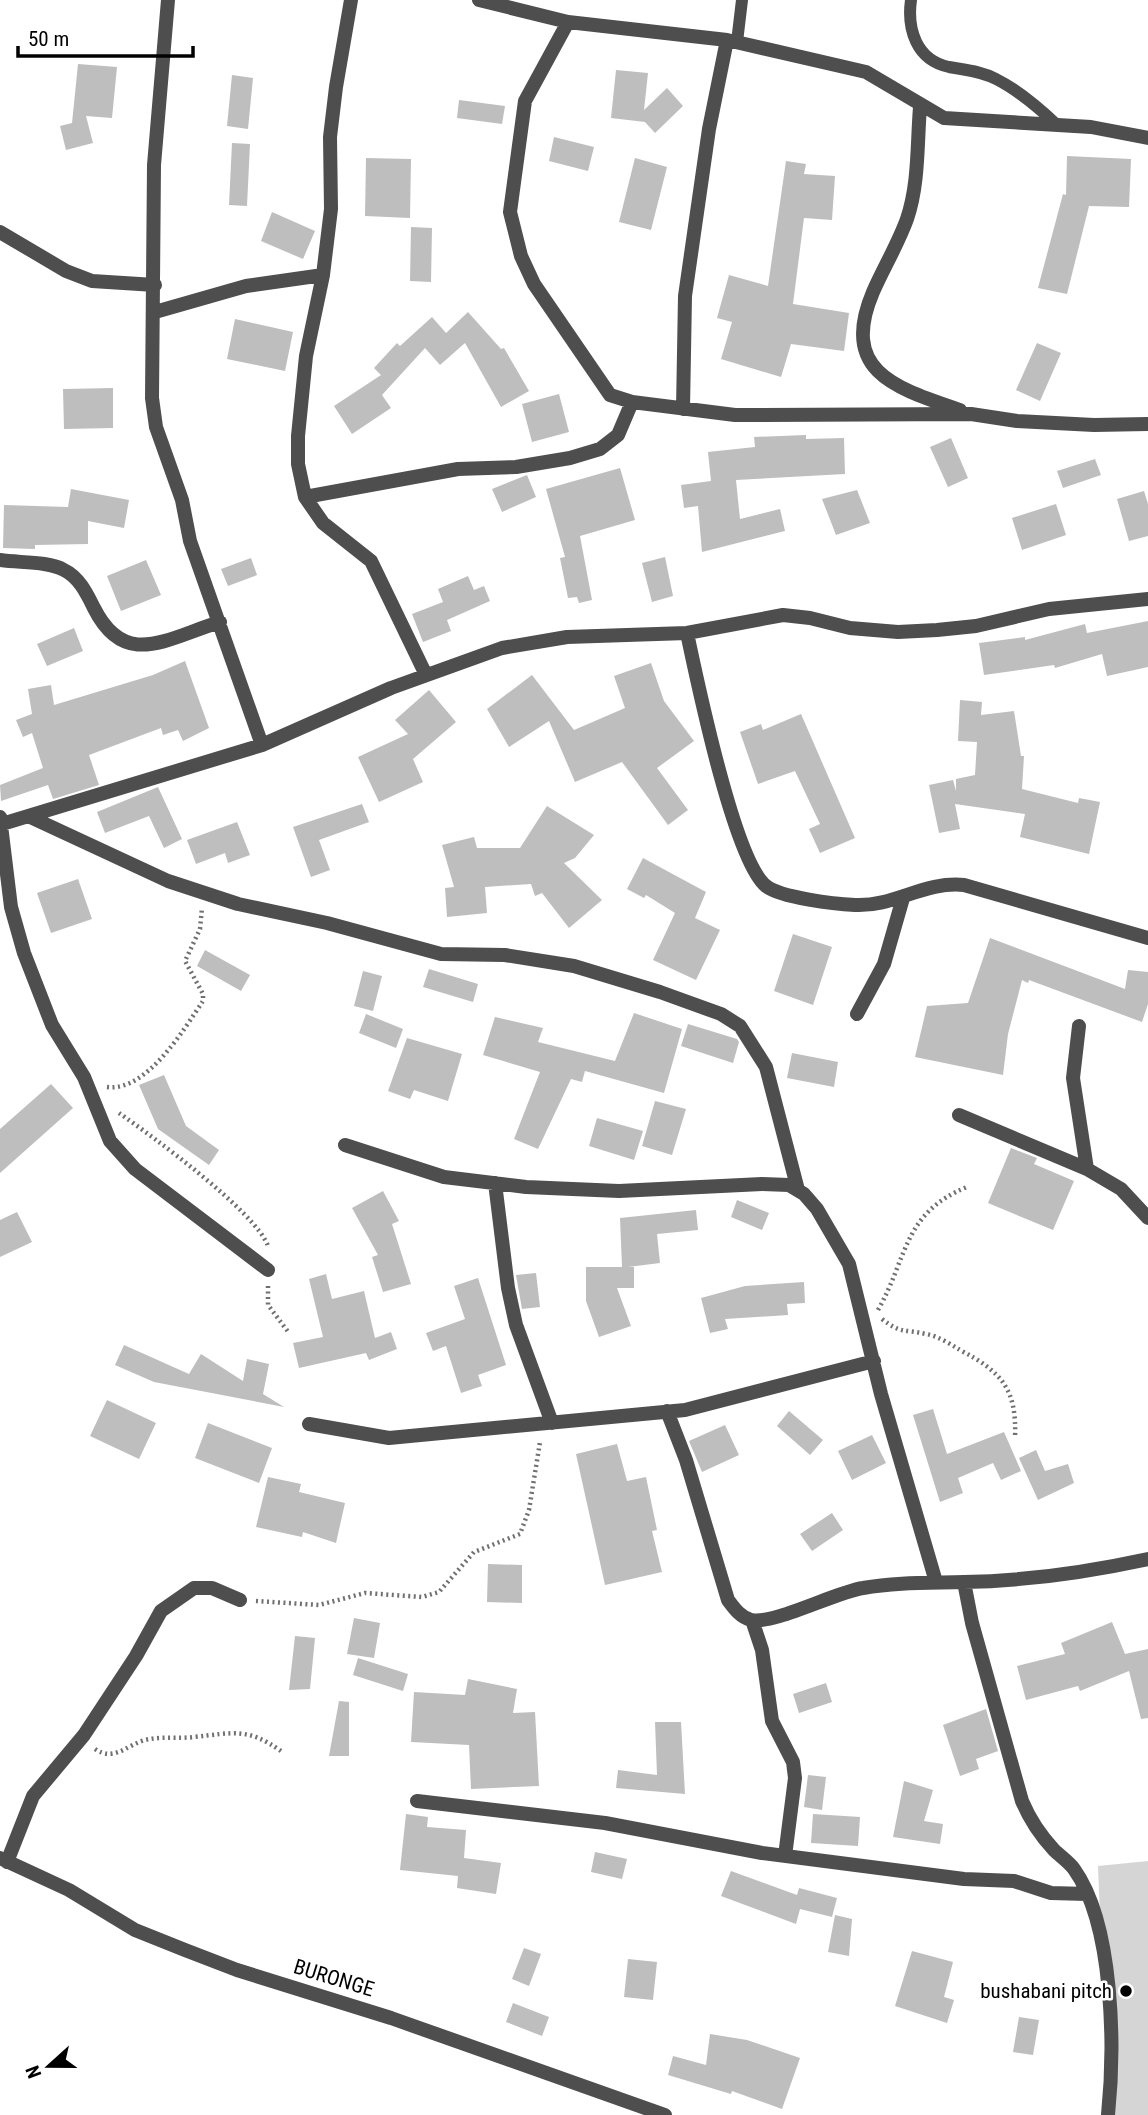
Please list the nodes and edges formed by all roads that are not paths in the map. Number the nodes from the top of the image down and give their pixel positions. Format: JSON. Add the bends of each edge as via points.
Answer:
{"nodes":[{"id":1,"x":168,"y":0,"type":"edge"},
{"id":2,"x":351,"y":0,"type":"edge"},
{"id":3,"x":479,"y":0,"type":"edge"},
{"id":4,"x":742,"y":0,"type":"edge"},
{"id":5,"x":911,"y":0,"type":"edge"},
{"id":6,"x":568,"y":22,"type":"junction"},
{"id":7,"x":732,"y":41,"type":"junction"},
{"id":8,"x":920,"y":107,"type":"junction"},
{"id":9,"x":1056,"y":125,"type":"junction"},
{"id":10,"x":1148,"y":138,"type":"edge"},
{"id":11,"x":0,"y":232,"type":"edge"},
{"id":12,"x":323,"y":275,"type":"junction"},
{"id":13,"x":155,"y":285,"type":"junction"},
{"id":14,"x":155,"y":312,"type":"junction"},
{"id":15,"x":632,"y":402,"type":"junction"},
{"id":16,"x":683,"y":409,"type":"junction"},
{"id":17,"x":971,"y":414,"type":"junction"},
{"id":18,"x":1148,"y":424,"type":"edge"},
{"id":19,"x":305,"y":497,"type":"junction"},
{"id":20,"x":0,"y":560,"type":"edge"},
{"id":21,"x":1148,"y":599,"type":"edge"},
{"id":22,"x":220,"y":622,"type":"junction"},
{"id":23,"x":687,"y":633,"type":"junction"},
{"id":24,"x":426,"y":675,"type":"junction"},
{"id":25,"x":262,"y":745,"type":"junction"},
{"id":26,"x":28,"y":816,"type":"junction"},
{"id":27,"x":1,"y":820,"type":"edge"},
{"id":28,"x":903,"y":898,"type":"junction"},
{"id":29,"x":1148,"y":938,"type":"edge"},
{"id":30,"x":857,"y":1014,"type":"dead end"},
{"id":31,"x":1079,"y":1026,"type":"dead end"},
{"id":32,"x":959,"y":1115,"type":"dead end"},
{"id":33,"x":345,"y":1145,"type":"dead end"},
{"id":34,"x":1087,"y":1169,"type":"junction"},
{"id":35,"x":495,"y":1183,"type":"junction"},
{"id":36,"x":798,"y":1190,"type":"junction"},
{"id":37,"x":1148,"y":1217,"type":"edge"},
{"id":38,"x":268,"y":1270,"type":"dead end"},
{"id":39,"x":874,"y":1361,"type":"junction"},
{"id":40,"x":667,"y":1411,"type":"junction"},
{"id":41,"x":546,"y":1423,"type":"junction"},
{"id":42,"x":309,"y":1424,"type":"dead end"},
{"id":43,"x":1148,"y":1559,"type":"edge"},
{"id":44,"x":936,"y":1582,"type":"junction"},
{"id":45,"x":964,"y":1582,"type":"junction"},
{"id":46,"x":240,"y":1600,"type":"road end"},
{"id":47,"x":752,"y":1620,"type":"junction"},
{"id":48,"x":417,"y":1801,"type":"dead end"},
{"id":49,"x":785,"y":1856,"type":"junction"},
{"id":50,"x":4,"y":1860,"type":"edge"},
{"id":51,"x":1087,"y":1894,"type":"junction"},
{"id":52,"x":665,"y":2115,"type":"edge"},
{"id":53,"x":1108,"y":2115,"type":"edge"}],
"edges":[{"from":1,"to":13,"type":"street","via":[[154,165]]},
{"from":2,"to":12,"type":"street","via":[[330,137],[331,209]]},
{"from":3,"to":6,"type":"street"},
{"from":4,"to":7,"type":"lane"},
{"from":5,"to":9,"type":"lane","via":[[909,25],[920,50],[945,66],[996,78]]},
{"from":6,"to":7,"type":"street"},
{"from":6,"to":15,"type":"street","via":[[524,101],[510,212],[534,284],[610,396]]},
{"from":7,"to":8,"type":"street","via":[[866,72]]},
{"from":7,"to":16,"type":"street","via":[[709,130],[689,261]]},
{"from":8,"to":9,"type":"street","via":[[944,118]]},
{"from":8,"to":17,"type":"street","via":[[908,217],[873,293],[862,347],[873,366],[887,377],[920,396]]},
{"from":9,"to":10,"type":"street"},
{"from":11,"to":13,"type":"street","via":[[92,281]]},
{"from":12,"to":14,"type":"street","via":[[246,286]]},
{"from":12,"to":19,"type":"street","via":[[306,356],[298,436]]},
{"from":13,"to":14,"type":"street"},
{"from":14,"to":22,"type":"street","via":[[152,398],[156,428]]},
{"from":15,"to":16,"type":"street"},
{"from":15,"to":19,"type":"street","via":[[618,435],[600,449],[570,458],[516,467],[458,469]]},
{"from":16,"to":17,"type":"street","via":[[804,417]]},
{"from":17,"to":18,"type":"street","via":[[1042,422]]},
{"from":19,"to":24,"type":"street","via":[[323,523],[371,561]]},
{"from":20,"to":22,"type":"street","via":[[63,569],[86,593],[110,635],[123,644],[155,642]]},
{"from":21,"to":23,"type":"street","via":[[1049,609],[936,630],[850,628],[783,615]]},
{"from":22,"to":25,"type":"street"},
{"from":23,"to":24,"type":"street","via":[[567,637],[515,646]]},
{"from":23,"to":28,"type":"street","via":[[741,841],[753,870],[767,888],[853,905]]},
{"from":24,"to":25,"type":"street"},
{"from":25,"to":26,"type":"street"},
{"from":26,"to":27,"type":"street"},
{"from":26,"to":36,"type":"street","via":[[168,881],[238,904],[441,954],[505,955],[574,966],[721,1014],[740,1027],[766,1067]]},
{"from":27,"to":38,"type":"street","via":[[9,895],[24,953],[52,1024],[84,1077],[110,1141],[135,1169]]},
{"from":28,"to":29,"type":"street","via":[[937,884],[964,885]]},
{"from":28,"to":30,"type":"street","via":[[884,964]]},
{"from":31,"to":34,"type":"street","via":[[1073,1078]]},
{"from":32,"to":34,"type":"street"},
{"from":33,"to":35,"type":"street","via":[[444,1177]]},
{"from":34,"to":37,"type":"street","via":[[1121,1189]]},
{"from":35,"to":36,"type":"street","via":[[619,1191],[762,1184]]},
{"from":35,"to":41,"type":"street","via":[[508,1288]]},
{"from":36,"to":39,"type":"street","via":[[817,1209],[849,1264]]},
{"from":39,"to":40,"type":"street"},
{"from":39,"to":44,"type":"street"},
{"from":40,"to":41,"type":"street"},
{"from":40,"to":47,"type":"street","via":[[728,1600],[738,1614]]},
{"from":41,"to":42,"type":"street","via":[[389,1438]]},
{"from":43,"to":45,"type":"street","via":[[1099,1569]]},
{"from":44,"to":45,"type":"street"},
{"from":44,"to":47,"type":"street","via":[[862,1588]]},
{"from":45,"to":51,"type":"street","via":[[1022,1801],[1033,1825],[1073,1868]]},
{"from":46,"to":50,"type":"street","via":[[212,1588],[194,1588],[160,1611],[80,1740],[33,1796]]},
{"from":47,"to":49,"type":"street","via":[[762,1650],[772,1721],[793,1762]]},
{"from":48,"to":49,"type":"street","via":[[606,1823]]},
{"from":49,"to":51,"type":"street","via":[[1014,1881],[1051,1893]]},
{"from":50,"to":52,"type":"street","name":"BURONGE","via":[[69,1890],[135,1930],[198,1955]]},
{"from":51,"to":53,"type":"street","via":[[1097,1922],[1110,2015],[1113,2073]]}]}
